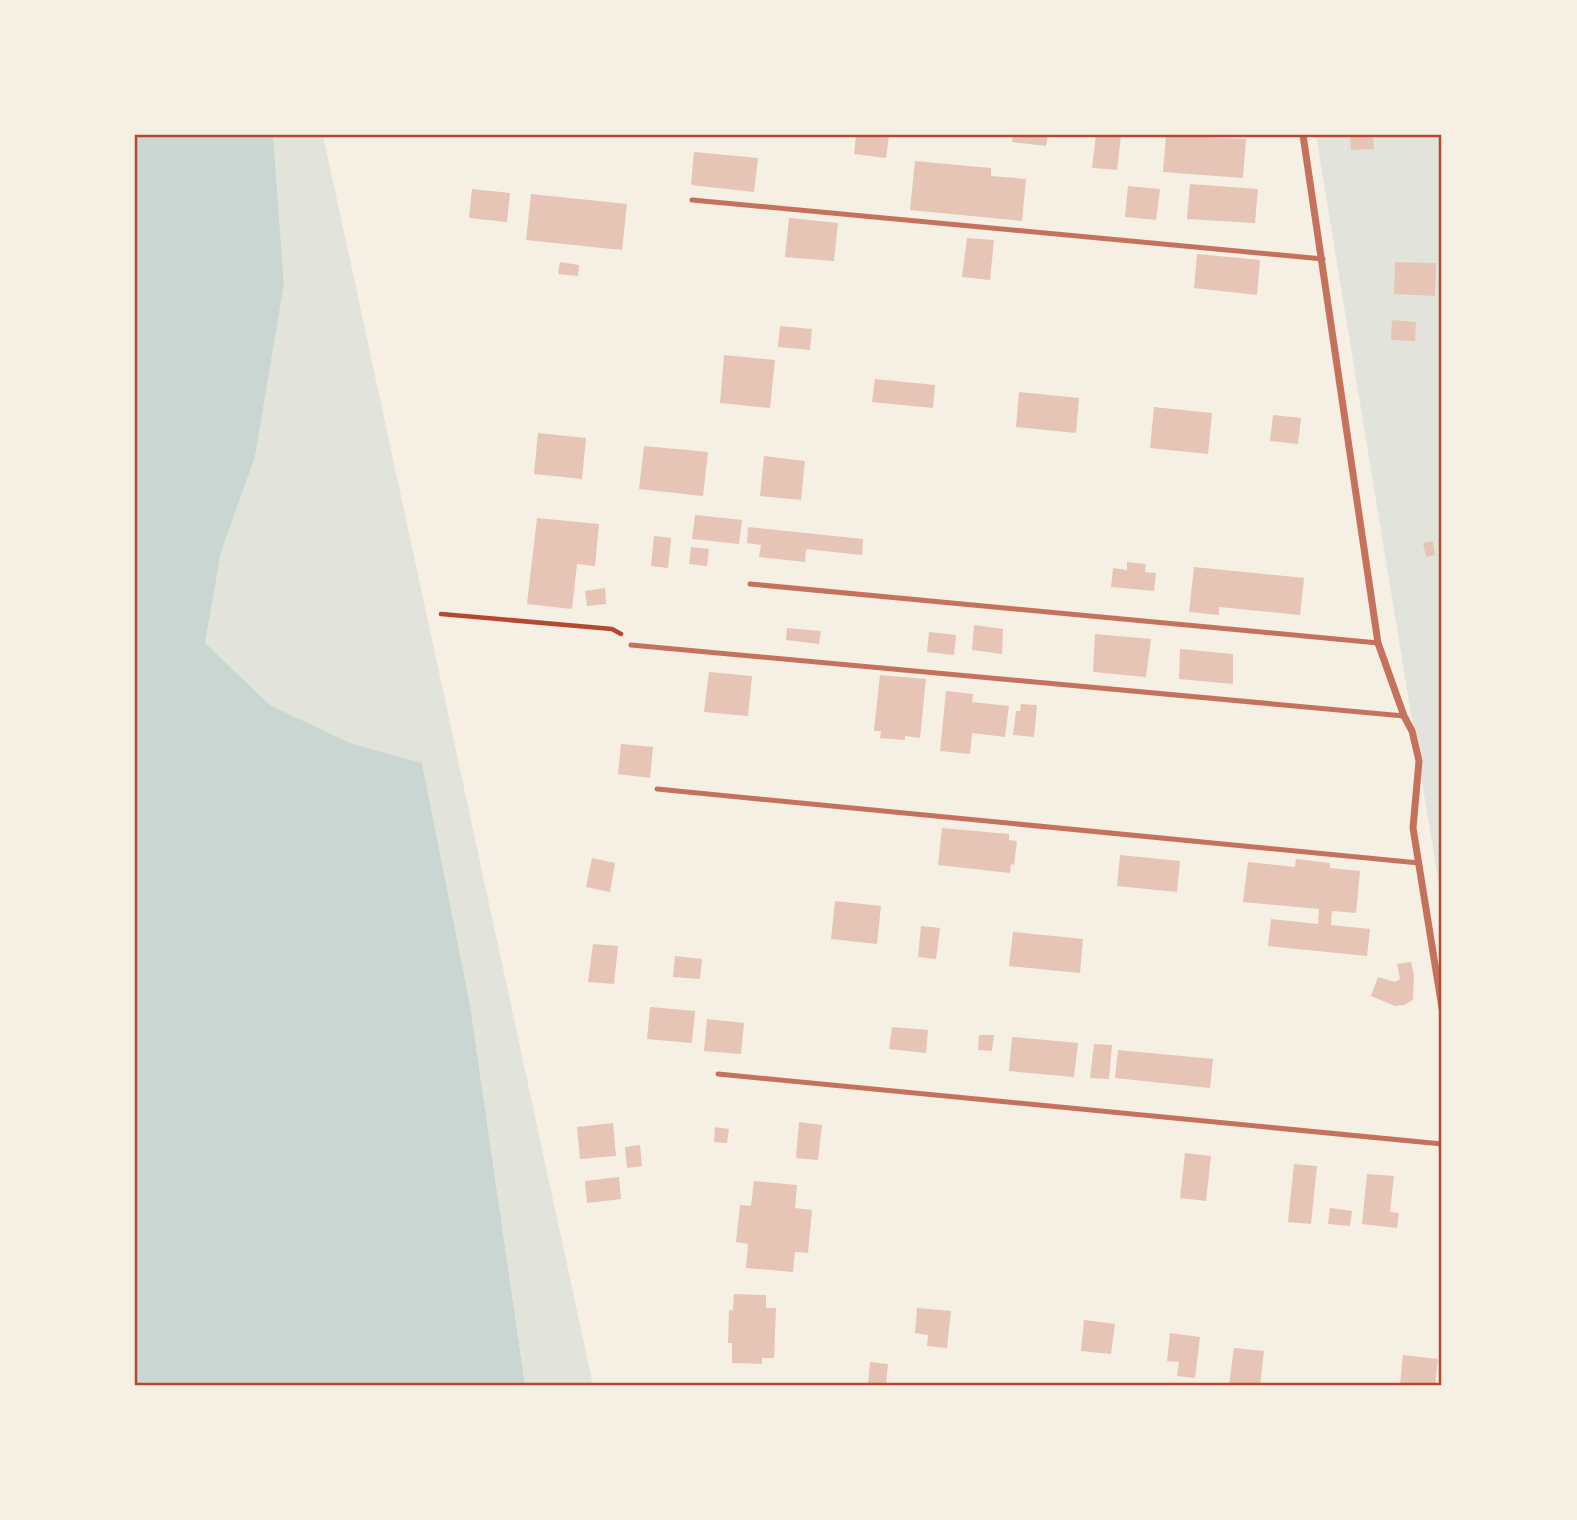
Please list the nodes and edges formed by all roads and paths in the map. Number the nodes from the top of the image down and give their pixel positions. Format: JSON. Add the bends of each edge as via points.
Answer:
{"nodes":[{"id":1,"x":1303,"y":135,"type":"edge"},
{"id":2,"x":692,"y":200,"type":"dead end"},
{"id":3,"x":1323,"y":260,"type":"junction"},
{"id":4,"x":750,"y":584,"type":"dead end"},
{"id":5,"x":441,"y":614,"type":"dead end"},
{"id":6,"x":1378,"y":643,"type":"junction"},
{"id":7,"x":631,"y":645,"type":"joint"},
{"id":8,"x":1404,"y":716,"type":"junction"},
{"id":9,"x":657,"y":789,"type":"dead end"},
{"id":10,"x":1419,"y":863,"type":"junction"},
{"id":11,"x":1442,"y":1008,"type":"edge"},
{"id":12,"x":718,"y":1074,"type":"dead end"},
{"id":13,"x":1442,"y":1144,"type":"edge"}],
"edges":[{"from":1,"to":3,"type":"street"},
{"from":2,"to":3,"type":"lane"},
{"from":3,"to":6,"type":"street"},
{"from":4,"to":6,"type":"lane"},
{"from":5,"to":7,"type":"path","via":[[612,629]]},
{"from":6,"to":8,"type":"street"},
{"from":7,"to":8,"type":"lane"},
{"from":8,"to":10,"type":"street","via":[[1419,761],[1413,828]]},
{"from":9,"to":10,"type":"lane"},
{"from":10,"to":11,"type":"street"},
{"from":12,"to":13,"type":"lane"}]}
